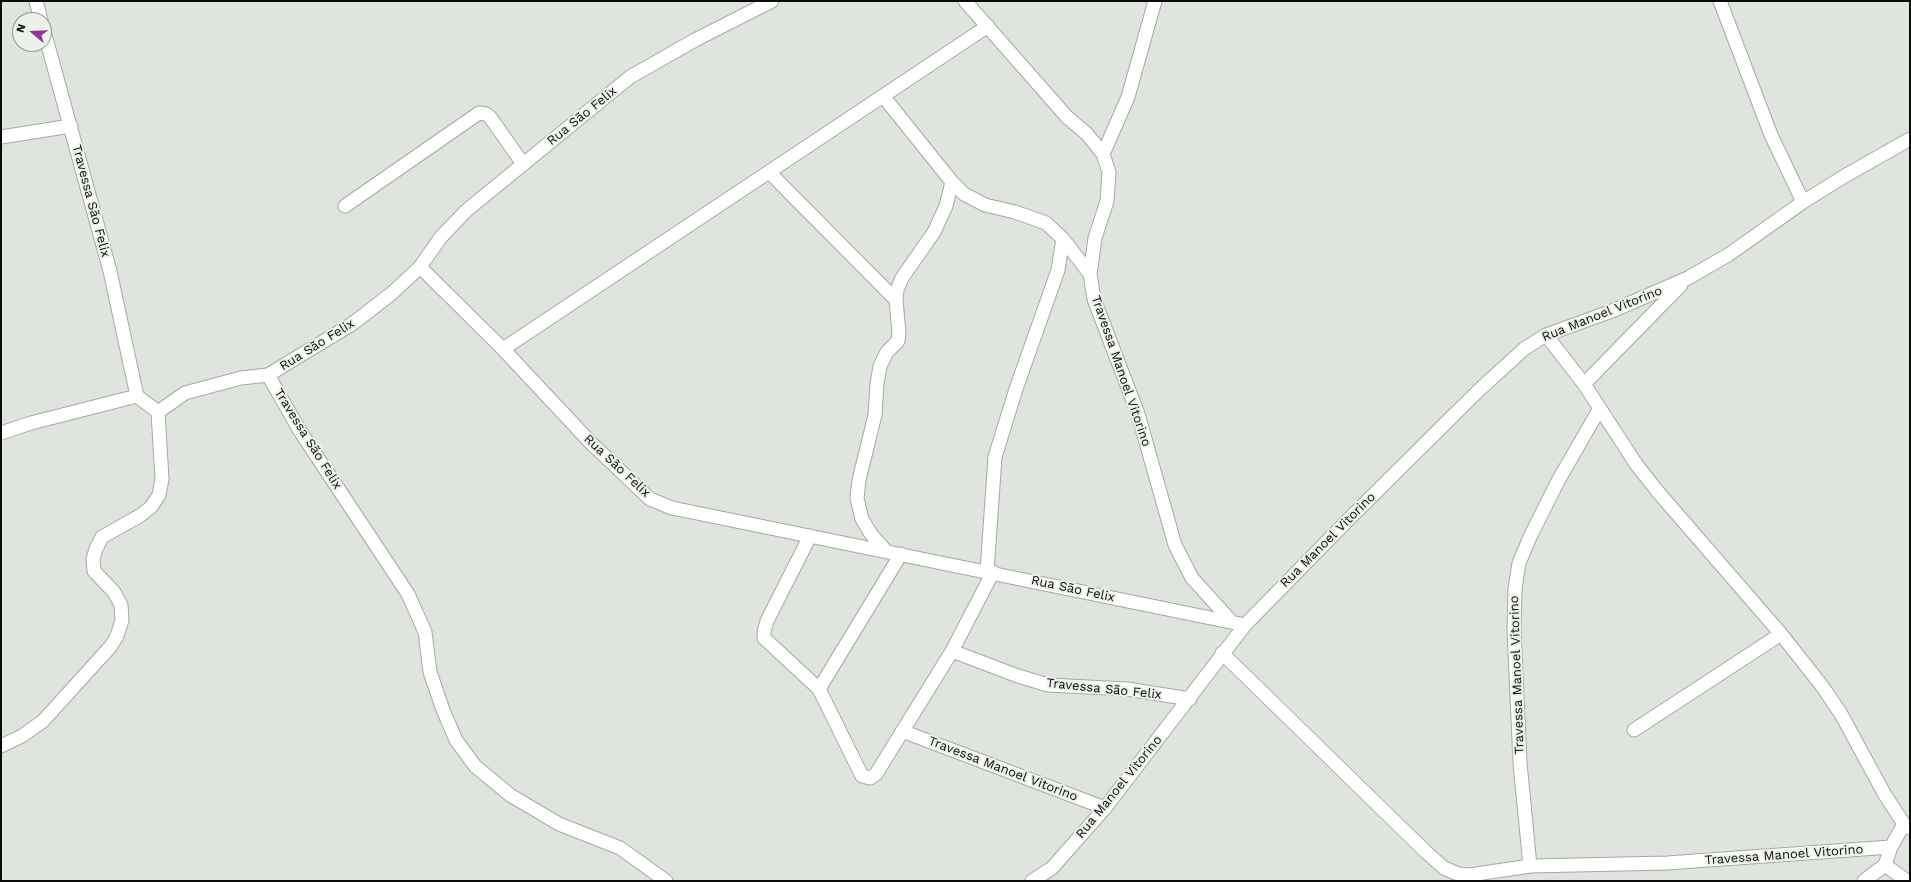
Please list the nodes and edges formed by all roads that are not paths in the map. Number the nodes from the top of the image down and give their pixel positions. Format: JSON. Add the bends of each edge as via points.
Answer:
{"nodes":[{"id":1,"x":36,"y":1,"type":"edge"},
{"id":2,"x":772,"y":1,"type":"edge"},
{"id":3,"x":966,"y":1,"type":"edge"},
{"id":4,"x":1155,"y":1,"type":"edge"},
{"id":5,"x":1720,"y":1,"type":"edge"},
{"id":6,"x":39,"y":12,"type":"edge"},
{"id":7,"x":988,"y":26,"type":"junction"},
{"id":8,"x":50,"y":52,"type":"edge"},
{"id":9,"x":883,"y":96,"type":"junction"},
{"id":10,"x":71,"y":126,"type":"junction"},
{"id":11,"x":1,"y":137,"type":"edge"},
{"id":12,"x":1910,"y":139,"type":"edge"},
{"id":13,"x":1103,"y":154,"type":"junction"},
{"id":14,"x":523,"y":164,"type":"junction"},
{"id":15,"x":768,"y":172,"type":"junction"},
{"id":16,"x":952,"y":182,"type":"junction"},
{"id":17,"x":1803,"y":202,"type":"junction"},
{"id":18,"x":345,"y":206,"type":"dead end"},
{"id":19,"x":1063,"y":239,"type":"junction"},
{"id":20,"x":420,"y":267,"type":"junction"},
{"id":21,"x":1090,"y":274,"type":"junction"},
{"id":22,"x":1688,"y":278,"type":"junction"},
{"id":23,"x":896,"y":300,"type":"junction"},
{"id":24,"x":1546,"y":335,"type":"junction"},
{"id":25,"x":503,"y":349,"type":"junction"},
{"id":26,"x":268,"y":375,"type":"junction"},
{"id":27,"x":1584,"y":384,"type":"junction"},
{"id":28,"x":137,"y":396,"type":"junction"},
{"id":29,"x":1600,"y":408,"type":"junction"},
{"id":30,"x":158,"y":412,"type":"junction"},
{"id":31,"x":1,"y":433,"type":"edge"},
{"id":32,"x":810,"y":536,"type":"junction"},
{"id":33,"x":886,"y":551,"type":"junction"},
{"id":34,"x":901,"y":554,"type":"junction"},
{"id":35,"x":990,"y":572,"type":"junction"},
{"id":36,"x":1231,"y":621,"type":"junction"},
{"id":37,"x":1245,"y":625,"type":"junction"},
{"id":38,"x":1781,"y":634,"type":"junction"},
{"id":39,"x":952,"y":651,"type":"junction"},
{"id":40,"x":1222,"y":653,"type":"junction"},
{"id":41,"x":819,"y":689,"type":"junction"},
{"id":42,"x":1190,"y":699,"type":"junction"},
{"id":43,"x":1634,"y":730,"type":"dead end"},
{"id":44,"x":902,"y":731,"type":"junction"},
{"id":45,"x":1,"y":746,"type":"edge"},
{"id":46,"x":1105,"y":808,"type":"junction"},
{"id":47,"x":1907,"y":826,"type":"edge"},
{"id":48,"x":1891,"y":847,"type":"junction"},
{"id":49,"x":1885,"y":865,"type":"junction"},
{"id":50,"x":1530,"y":866,"type":"junction"},
{"id":51,"x":1052,"y":868,"type":"junction"},
{"id":52,"x":666,"y":881,"type":"edge"},
{"id":53,"x":1032,"y":881,"type":"edge"},
{"id":54,"x":1048,"y":881,"type":"edge"},
{"id":55,"x":1864,"y":881,"type":"edge"},
{"id":56,"x":1907,"y":881,"type":"edge"}],
"edges":[{"from":1,"to":6,"type":"street"},
{"from":2,"to":14,"type":"street","name":"Rua São Felix","via":[[630,77]]},
{"from":3,"to":7,"type":"street","name":"Travessa Manoel Vitorino"},
{"from":4,"to":13,"type":"street","via":[[1128,97]]},
{"from":5,"to":17,"type":"street","via":[[1771,135]]},
{"from":7,"to":9,"type":"street"},
{"from":7,"to":13,"type":"street","name":"Travessa Manoel Vitorino","via":[[1067,117],[1087,134]]},
{"from":8,"to":10,"type":"street","name":"Travessa São Felix"},
{"from":9,"to":15,"type":"street"},
{"from":9,"to":16,"type":"street"},
{"from":10,"to":11,"type":"street"},
{"from":10,"to":28,"type":"street","name":"Travessa São Felix","via":[[110,271]]},
{"from":12,"to":17,"type":"street","name":"Rua Manoel Vitorino"},
{"from":13,"to":21,"type":"street","name":"Travessa Manoel Vitorino","via":[[1109,172],[1107,201],[1095,238]]},
{"from":14,"to":18,"type":"street","via":[[490,117],[479,113]]},
{"from":14,"to":20,"type":"street","name":"Rua São Felix","via":[[467,210],[441,237]]},
{"from":15,"to":23,"type":"street"},
{"from":15,"to":25,"type":"street"},
{"from":16,"to":19,"type":"street","via":[[964,194],[985,205],[1046,223]]},
{"from":16,"to":23,"type":"street","via":[[946,206],[934,232],[902,278]]},
{"from":17,"to":22,"type":"street","name":"Rua Manoel Vitorino","via":[[1728,255]]},
{"from":19,"to":21,"type":"street"},
{"from":19,"to":35,"type":"street","via":[[1058,270],[1016,388],[995,457]]},
{"from":20,"to":25,"type":"street","name":"Rua São Felix"},
{"from":20,"to":26,"type":"street","name":"Rua São Felix","via":[[391,294],[352,324]]},
{"from":21,"to":36,"type":"street","name":"Travessa Manoel Vitorino","via":[[1094,299],[1104,329],[1138,414],[1175,545],[1192,578]]},
{"from":22,"to":24,"type":"street","name":"Rua Manoel Vitorino","via":[[1612,311]]},
{"from":22,"to":27,"type":"street","name":"Rua Manoel Vitorino"},
{"from":23,"to":33,"type":"street","via":[[898,341],[887,352],[880,366],[875,414],[857,498],[862,519]]},
{"from":24,"to":27,"type":"street"},
{"from":24,"to":37,"type":"street","name":"Rua Manoel Vitorino","via":[[1524,349],[1478,391]]},
{"from":25,"to":32,"type":"street","name":"Rua São Felix","via":[[591,443],[650,499],[672,508]]},
{"from":26,"to":30,"type":"street","name":"Travessa São Felix","via":[[241,378],[185,393]]},
{"from":26,"to":52,"type":"street","name":"Travessa São Felix","via":[[300,431],[408,594],[426,632],[430,672],[442,710],[456,740],[475,766],[510,795],[559,824],[620,848]]},
{"from":27,"to":29,"type":"street"},
{"from":28,"to":30,"type":"street"},
{"from":28,"to":31,"type":"street"},
{"from":29,"to":38,"type":"street","via":[[1636,464],[1658,492]]},
{"from":29,"to":50,"type":"street","name":"Travessa Manoel Vitorino","via":[[1530,537],[1519,563],[1515,589],[1514,630],[1520,762]]},
{"from":30,"to":45,"type":"street","via":[[162,479],[159,495],[151,507],[141,515],[102,537],[93,559],[94,571],[114,592],[121,605],[122,620],[117,636],[112,646],[43,720],[22,736]]},
{"from":32,"to":33,"type":"street","name":"Rua São Felix"},
{"from":32,"to":41,"type":"street","via":[[767,621],[764,638]]},
{"from":33,"to":34,"type":"street","name":"Rua São Felix"},
{"from":34,"to":35,"type":"street","name":"Rua São Felix"},
{"from":34,"to":41,"type":"street"},
{"from":35,"to":36,"type":"street","name":"Rua São Felix"},
{"from":35,"to":39,"type":"street"},
{"from":36,"to":37,"type":"street","name":"Rua São Felix"},
{"from":37,"to":40,"type":"street","name":"Rua Manoel Vitorino"},
{"from":38,"to":43,"type":"street"},
{"from":38,"to":47,"type":"street","via":[[1841,714]]},
{"from":39,"to":42,"type":"street","name":"Travessa São Felix","via":[[1048,685],[1127,689]]},
{"from":39,"to":44,"type":"street"},
{"from":40,"to":42,"type":"street","name":"Rua Manoel Vitorino"},
{"from":40,"to":50,"type":"street","name":"Travessa Manoel Vitorino","via":[[1444,868],[1458,874],[1470,875]]},
{"from":41,"to":44,"type":"street","via":[[862,776],[870,778],[876,774]]},
{"from":42,"to":46,"type":"street","name":"Rua Manoel Vitorino"},
{"from":44,"to":46,"type":"street","name":"Travessa Manoel Vitorino"},
{"from":46,"to":51,"type":"street","name":"Rua Manoel Vitorino"},
{"from":47,"to":48,"type":"street"},
{"from":48,"to":49,"type":"street"},
{"from":48,"to":50,"type":"street","name":"Travessa Manoel Vitorino","via":[[1667,863]]},
{"from":49,"to":55,"type":"street","name":"Travessa Manoel Vitorino"},
{"from":49,"to":56,"type":"street"},
{"from":51,"to":53,"type":"street","name":"Rua Manoel Vitorino"},
{"from":51,"to":54,"type":"street"}]}
